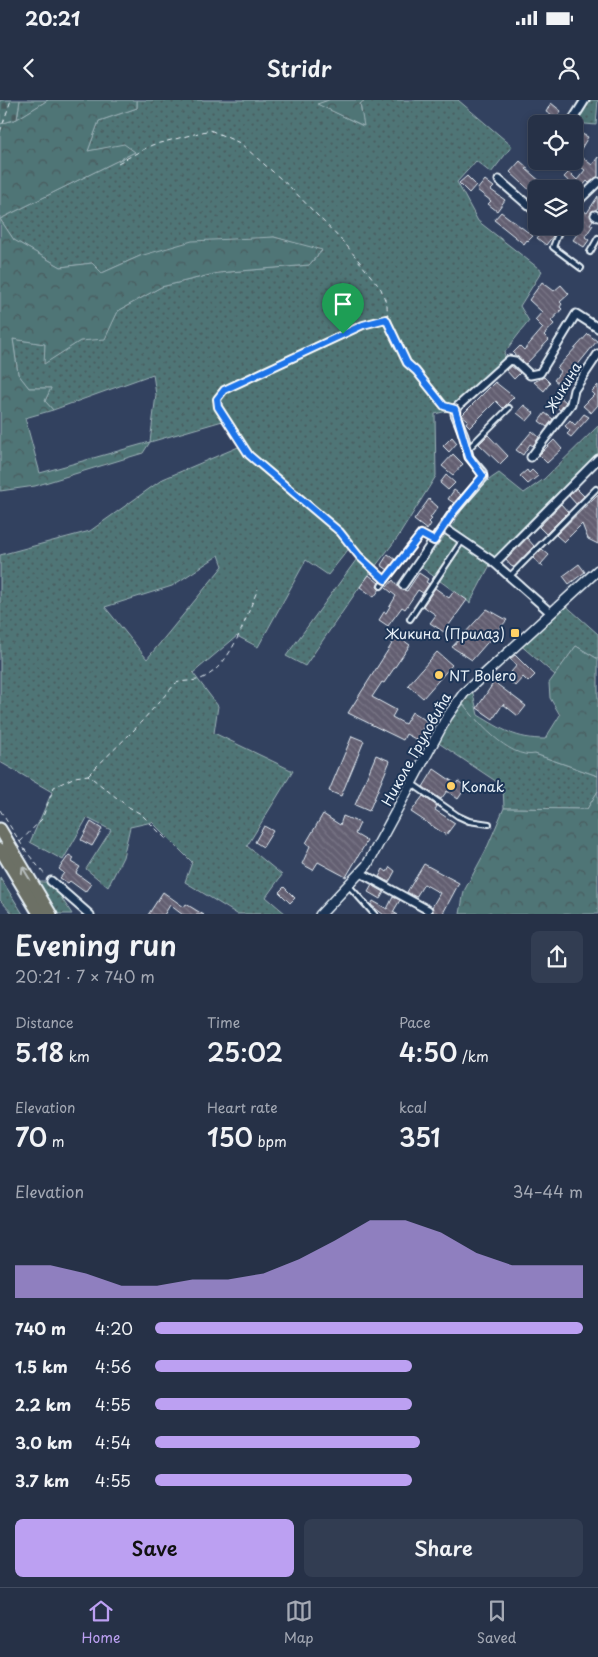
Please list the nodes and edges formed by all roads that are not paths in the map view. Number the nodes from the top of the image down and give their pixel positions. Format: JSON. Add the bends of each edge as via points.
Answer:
{"nodes":[{"id":1,"x":585,"y":100,"type":"edge"},
{"id":2,"x":576,"y":115,"type":"edge"},
{"id":3,"x":499,"y":180,"type":"dead end"},
{"id":4,"x":598,"y":182,"type":"edge"},
{"id":5,"x":583,"y":196,"type":"edge"},
{"id":6,"x":528,"y":205,"type":"edge"},
{"id":7,"x":556,"y":235,"type":"edge"},
{"id":8,"x":598,"y":238,"type":"edge"},
{"id":9,"x":590,"y":252,"type":"dead end"},
{"id":10,"x":581,"y":268,"type":"dead end"},
{"id":11,"x":598,"y":328,"type":"edge"},
{"id":12,"x":598,"y":354,"type":"edge"},
{"id":13,"x":509,"y":408,"type":"dead end"},
{"id":14,"x":467,"y":450,"type":"junction"},
{"id":15,"x":531,"y":457,"type":"dead end"},
{"id":16,"x":598,"y":459,"type":"edge"},
{"id":17,"x":596,"y":489,"type":"dead end"},
{"id":18,"x":444,"y":528,"type":"junction"},
{"id":19,"x":462,"y":540,"type":"junction"},
{"id":20,"x":434,"y":541,"type":"junction"},
{"id":21,"x":495,"y":563,"type":"junction"},
{"id":22,"x":598,"y":570,"type":"edge"},
{"id":23,"x":510,"y":576,"type":"junction"},
{"id":24,"x":403,"y":585,"type":"dead end"},
{"id":25,"x":381,"y":586,"type":"dead end"},
{"id":26,"x":551,"y":613,"type":"junction"},
{"id":27,"x":410,"y":619,"type":"dead end"},
{"id":28,"x":411,"y":782,"type":"junction"},
{"id":29,"x":489,"y":824,"type":"dead end"},
{"id":30,"x":0,"y":829,"type":"edge"},
{"id":31,"x":0,"y":848,"type":"edge"},
{"id":32,"x":361,"y":873,"type":"junction"},
{"id":33,"x":51,"y":881,"type":"road end"},
{"id":34,"x":349,"y":886,"type":"junction"},
{"id":35,"x":428,"y":910,"type":"dead end"},
{"id":36,"x":40,"y":914,"type":"edge"},
{"id":37,"x":51,"y":914,"type":"edge"},
{"id":38,"x":90,"y":914,"type":"edge"},
{"id":39,"x":320,"y":914,"type":"edge"},
{"id":40,"x":376,"y":914,"type":"edge"}],
"edges":[{"from":1,"to":2,"type":"street"},
{"from":3,"to":6,"type":"street"},
{"from":4,"to":5,"type":"street"},
{"from":7,"to":10,"type":"lane","via":[[553,247]]},
{"from":8,"to":9,"type":"lane"},
{"from":11,"to":14,"type":"street","via":[[576,314],[540,373],[530,375],[515,361],[509,360],[455,409]]},
{"from":12,"to":15,"type":"street","name":"Жикина","via":[[574,390],[571,404]]},
{"from":13,"to":14,"type":"lane"},
{"from":14,"to":18,"type":"street","via":[[483,476]]},
{"from":16,"to":21,"type":"street"},
{"from":17,"to":23,"type":"lane"},
{"from":18,"to":19,"type":"street"},
{"from":18,"to":20,"type":"street"},
{"from":19,"to":21,"type":"street"},
{"from":19,"to":27,"type":"lane"},
{"from":20,"to":24,"type":"street"},
{"from":20,"to":25,"type":"lane","via":[[421,534]]},
{"from":21,"to":23,"type":"street"},
{"from":22,"to":26,"type":"street","name":"Николе Груловића"},
{"from":23,"to":26,"type":"street"},
{"from":26,"to":28,"type":"street","name":"Николе Груловића","via":[[464,693]]},
{"from":28,"to":29,"type":"lane","via":[[458,816]]},
{"from":28,"to":32,"type":"street","name":"Николе Груловића","via":[[376,852]]},
{"from":37,"to":30,"type":"highway","one_way":true},
{"from":31,"to":36,"type":"highway"},
{"from":32,"to":34,"type":"street","name":"Николе Груловића"},
{"from":32,"to":35,"type":"street"},
{"from":33,"to":38,"type":"street"},
{"from":34,"to":39,"type":"street","name":"Николе Груловића"},
{"from":34,"to":40,"type":"lane"}]}
